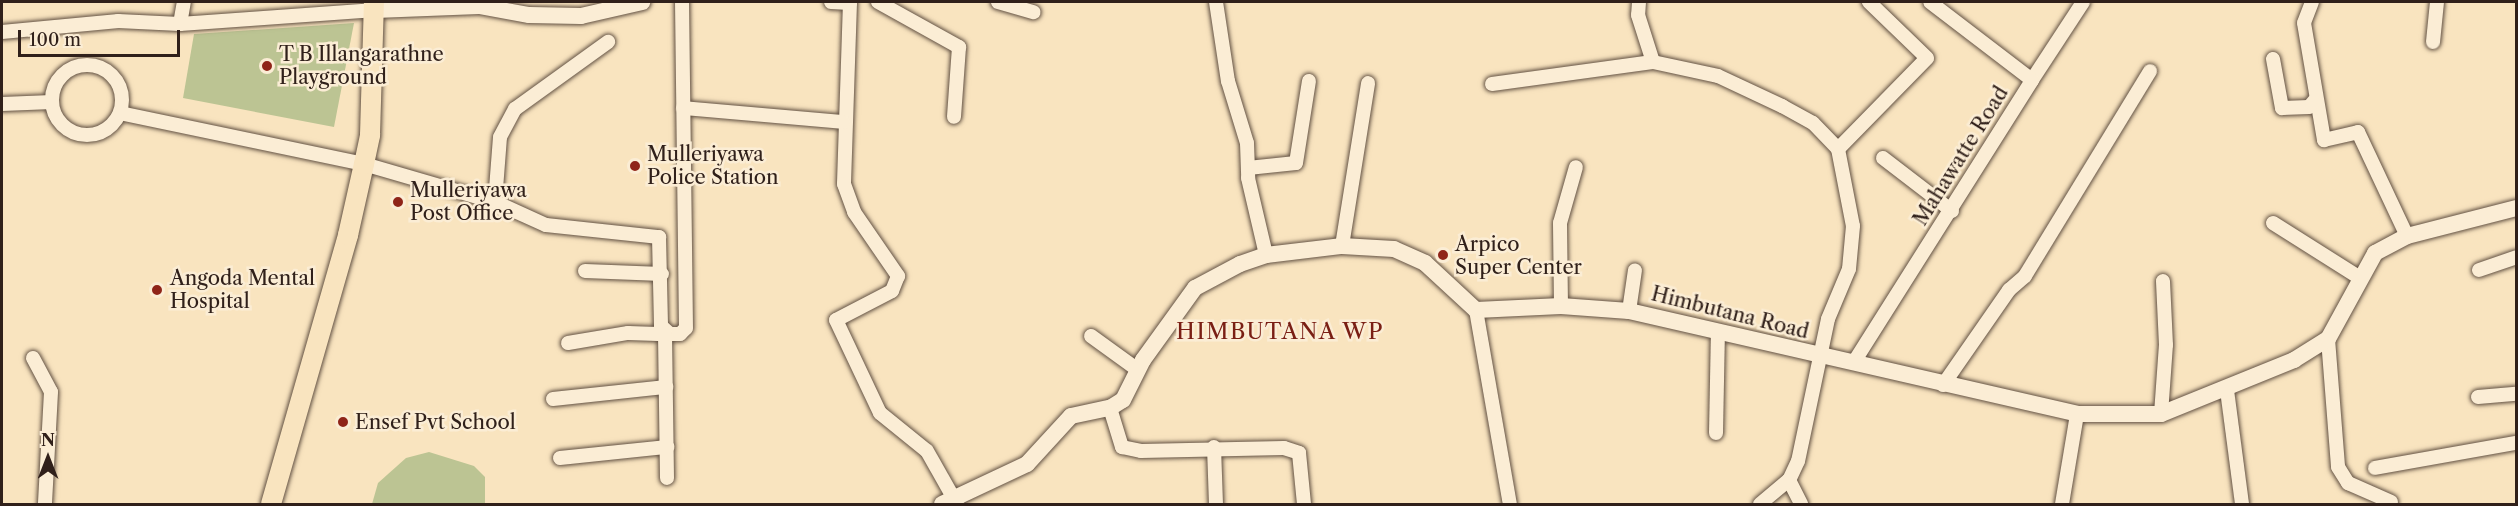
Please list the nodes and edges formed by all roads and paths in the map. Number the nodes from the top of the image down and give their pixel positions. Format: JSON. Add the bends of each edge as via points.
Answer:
{"nodes":[{"id":1,"x":184,"y":2,"type":"edge"},
{"id":2,"x":642,"y":2,"type":"edge"},
{"id":3,"x":682,"y":2,"type":"edge"},
{"id":4,"x":831,"y":2,"type":"edge"},
{"id":5,"x":850,"y":2,"type":"edge"},
{"id":6,"x":878,"y":2,"type":"edge"},
{"id":7,"x":998,"y":2,"type":"edge"},
{"id":8,"x":1216,"y":2,"type":"edge"},
{"id":9,"x":1639,"y":2,"type":"edge"},
{"id":10,"x":1869,"y":2,"type":"edge"},
{"id":11,"x":1930,"y":2,"type":"edge"},
{"id":12,"x":2084,"y":2,"type":"edge"},
{"id":13,"x":2312,"y":2,"type":"edge"},
{"id":14,"x":2436,"y":2,"type":"edge"},
{"id":15,"x":375,"y":5,"type":"edge"},
{"id":16,"x":1034,"y":12,"type":"dead end"},
{"id":17,"x":180,"y":24,"type":"junction"},
{"id":18,"x":2,"y":32,"type":"edge"},
{"id":19,"x":608,"y":42,"type":"dead end"},
{"id":20,"x":2433,"y":42,"type":"dead end"},
{"id":21,"x":2273,"y":59,"type":"dead end"},
{"id":22,"x":1653,"y":62,"type":"junction"},
{"id":23,"x":2150,"y":71,"type":"dead end"},
{"id":24,"x":2032,"y":80,"type":"junction"},
{"id":25,"x":1309,"y":81,"type":"dead end"},
{"id":26,"x":1368,"y":83,"type":"dead end"},
{"id":27,"x":1492,"y":84,"type":"dead end"},
{"id":28,"x":2315,"y":100,"type":"junction"},
{"id":29,"x":52,"y":102,"type":"junction"},
{"id":30,"x":2,"y":104,"type":"edge"},
{"id":31,"x":683,"y":108,"type":"junction"},
{"id":32,"x":120,"y":113,"type":"junction"},
{"id":33,"x":954,"y":117,"type":"dead end"},
{"id":34,"x":843,"y":122,"type":"junction"},
{"id":35,"x":1838,"y":149,"type":"junction"},
{"id":36,"x":1883,"y":158,"type":"dead end"},
{"id":37,"x":364,"y":164,"type":"junction"},
{"id":38,"x":1576,"y":167,"type":"dead end"},
{"id":39,"x":1248,"y":168,"type":"junction"},
{"id":40,"x":495,"y":201,"type":"junction"},
{"id":41,"x":2517,"y":208,"type":"edge"},
{"id":42,"x":1952,"y":210,"type":"junction"},
{"id":43,"x":2273,"y":223,"type":"dead end"},
{"id":44,"x":2407,"y":236,"type":"junction"},
{"id":45,"x":1342,"y":246,"type":"junction"},
{"id":46,"x":1266,"y":255,"type":"junction"},
{"id":47,"x":2517,"y":257,"type":"edge"},
{"id":48,"x":1635,"y":270,"type":"dead end"},
{"id":49,"x":2480,"y":270,"type":"dead end"},
{"id":50,"x":585,"y":271,"type":"dead end"},
{"id":51,"x":662,"y":274,"type":"junction"},
{"id":52,"x":2360,"y":278,"type":"junction"},
{"id":53,"x":2163,"y":280,"type":"dead end"},
{"id":54,"x":1561,"y":306,"type":"junction"},
{"id":55,"x":1476,"y":310,"type":"junction"},
{"id":56,"x":1629,"y":310,"type":"junction"},
{"id":57,"x":663,"y":330,"type":"junction"},
{"id":58,"x":1718,"y":331,"type":"junction"},
{"id":59,"x":1091,"y":336,"type":"dead end"},
{"id":60,"x":2328,"y":339,"type":"junction"},
{"id":61,"x":568,"y":343,"type":"dead end"},
{"id":62,"x":1818,"y":357,"type":"junction"},
{"id":63,"x":33,"y":358,"type":"dead end"},
{"id":64,"x":1854,"y":362,"type":"junction"},
{"id":65,"x":1138,"y":370,"type":"junction"},
{"id":66,"x":1944,"y":385,"type":"junction"},
{"id":67,"x":666,"y":387,"type":"junction"},
{"id":68,"x":2227,"y":390,"type":"junction"},
{"id":69,"x":2517,"y":394,"type":"edge"},
{"id":70,"x":2478,"y":397,"type":"dead end"},
{"id":71,"x":553,"y":399,"type":"dead end"},
{"id":72,"x":1110,"y":408,"type":"junction"},
{"id":73,"x":2077,"y":414,"type":"junction"},
{"id":74,"x":2161,"y":414,"type":"junction"},
{"id":75,"x":1716,"y":433,"type":"dead end"},
{"id":76,"x":2517,"y":443,"type":"edge"},
{"id":77,"x":667,"y":447,"type":"junction"},
{"id":78,"x":1214,"y":447,"type":"junction"},
{"id":79,"x":560,"y":458,"type":"dead end"},
{"id":80,"x":2375,"y":468,"type":"dead end"},
{"id":81,"x":667,"y":478,"type":"dead end"},
{"id":82,"x":1789,"y":480,"type":"junction"},
{"id":83,"x":950,"y":502,"type":"edge"},
{"id":84,"x":2391,"y":502,"type":"dead end"},
{"id":85,"x":45,"y":504,"type":"edge"},
{"id":86,"x":271,"y":504,"type":"edge"},
{"id":87,"x":1216,"y":504,"type":"edge"},
{"id":88,"x":1304,"y":504,"type":"edge"},
{"id":89,"x":1510,"y":504,"type":"edge"},
{"id":90,"x":1760,"y":504,"type":"edge"},
{"id":91,"x":1801,"y":504,"type":"edge"},
{"id":92,"x":2062,"y":504,"type":"edge"},
{"id":93,"x":2242,"y":504,"type":"edge"}],
"edges":[{"from":1,"to":17,"type":"street"},
{"from":2,"to":15,"type":"street","via":[[581,16],[530,15],[479,6]]},
{"from":3,"to":31,"type":"street"},
{"from":4,"to":5,"type":"street"},
{"from":5,"to":34,"type":"street"},
{"from":6,"to":33,"type":"street","via":[[959,47]]},
{"from":7,"to":16,"type":"street"},
{"from":8,"to":39,"type":"street","via":[[1228,81],[1247,143]]},
{"from":9,"to":22,"type":"street","via":[[1638,15]]},
{"from":10,"to":35,"type":"street","via":[[1927,58]]},
{"from":11,"to":24,"type":"street","name":"Mahawatte Road"},
{"from":12,"to":24,"type":"street"},
{"from":13,"to":28,"type":"street","via":[[2304,23]]},
{"from":14,"to":20,"type":"street"},
{"from":15,"to":17,"type":"street"},
{"from":15,"to":37,"type":"main road","via":[[370,135]]},
{"from":17,"to":18,"type":"street","via":[[118,21]]},
{"from":19,"to":40,"type":"street","via":[[514,109],[500,137]]},
{"from":21,"to":28,"type":"street","via":[[2282,108],[2309,107]]},
{"from":22,"to":27,"type":"street"},
{"from":22,"to":35,"type":"street","via":[[1718,76],[1782,106],[1813,123]]},
{"from":23,"to":66,"type":"street","via":[[2025,276],[2009,290]]},
{"from":24,"to":42,"type":"street","name":"Mahawatte Road"},
{"from":25,"to":39,"type":"street","via":[[1296,163]]},
{"from":26,"to":45,"type":"street"},
{"from":28,"to":44,"type":"street","via":[[2324,140],[2358,132]]},
{"from":29,"to":30,"type":"street"},
{"from":29,"to":32,"type":"street","via":[[61,123],[81,134],[104,130]]},
{"from":29,"to":32,"type":"street","via":[[58,81],[76,67],[87,65],[109,72],[116,81],[122,102]]},
{"from":31,"to":34,"type":"street"},
{"from":31,"to":57,"type":"street","via":[[686,328],[680,334]]},
{"from":32,"to":37,"type":"street"},
{"from":34,"to":83,"type":"street","via":[[844,184],[854,212],[898,276],[892,291],[836,320],[880,414],[927,451]]},
{"from":35,"to":62,"type":"street","via":[[1853,226],[1849,269],[1828,319]]},
{"from":36,"to":42,"type":"street"},
{"from":37,"to":40,"type":"street"},
{"from":37,"to":86,"type":"main road","via":[[348,235]]},
{"from":38,"to":54,"type":"street","via":[[1560,223]]},
{"from":39,"to":46,"type":"street"},
{"from":40,"to":51,"type":"street","via":[[554,227],[659,237]]},
{"from":41,"to":44,"type":"street"},
{"from":42,"to":64,"type":"street","name":"Mahawatte Road"},
{"from":43,"to":52,"type":"street"},
{"from":44,"to":52,"type":"street","via":[[2375,253]]},
{"from":45,"to":46,"type":"street"},
{"from":45,"to":55,"type":"street","via":[[1394,249],[1425,263]]},
{"from":46,"to":65,"type":"street","via":[[1195,288]]},
{"from":47,"to":49,"type":"street"},
{"from":48,"to":56,"type":"street"},
{"from":50,"to":51,"type":"street"},
{"from":51,"to":57,"type":"street"},
{"from":52,"to":60,"type":"street"},
{"from":53,"to":74,"type":"street","via":[[2166,345]]},
{"from":54,"to":55,"type":"street","name":"Himbutana Road"},
{"from":54,"to":56,"type":"street","name":"Himbutana Road"},
{"from":55,"to":89,"type":"street"},
{"from":56,"to":58,"type":"street","name":"Himbutana Road"},
{"from":57,"to":61,"type":"street"},
{"from":57,"to":67,"type":"street"},
{"from":58,"to":62,"type":"street","name":"Himbutana Road"},
{"from":58,"to":75,"type":"street"},
{"from":59,"to":65,"type":"street"},
{"from":60,"to":68,"type":"street","name":"Himbutana Road","via":[[2294,360]]},
{"from":60,"to":84,"type":"street","via":[[2338,467],[2348,483]]},
{"from":62,"to":64,"type":"street","name":"Himbutana Road"},
{"from":62,"to":82,"type":"street","via":[[1798,461]]},
{"from":63,"to":85,"type":"street","via":[[51,392]]},
{"from":64,"to":66,"type":"street","name":"Himbutana Road"},
{"from":65,"to":72,"type":"street","via":[[1123,400]]},
{"from":66,"to":73,"type":"street","name":"Himbutana Road"},
{"from":67,"to":71,"type":"street"},
{"from":67,"to":77,"type":"street"},
{"from":68,"to":74,"type":"street","name":"Himbutana Road"},
{"from":68,"to":93,"type":"street"},
{"from":69,"to":70,"type":"street"},
{"from":72,"to":78,"type":"street","via":[[1122,447],[1141,451]]},
{"from":72,"to":83,"type":"street","via":[[1071,416],[1027,464]]},
{"from":73,"to":74,"type":"street","name":"Himbutana Road"},
{"from":73,"to":92,"type":"street"},
{"from":76,"to":80,"type":"street"},
{"from":77,"to":79,"type":"street"},
{"from":77,"to":81,"type":"street"},
{"from":78,"to":87,"type":"street"},
{"from":78,"to":88,"type":"street","via":[[1284,448],[1299,453]]},
{"from":82,"to":90,"type":"street"},
{"from":82,"to":91,"type":"street"}]}
